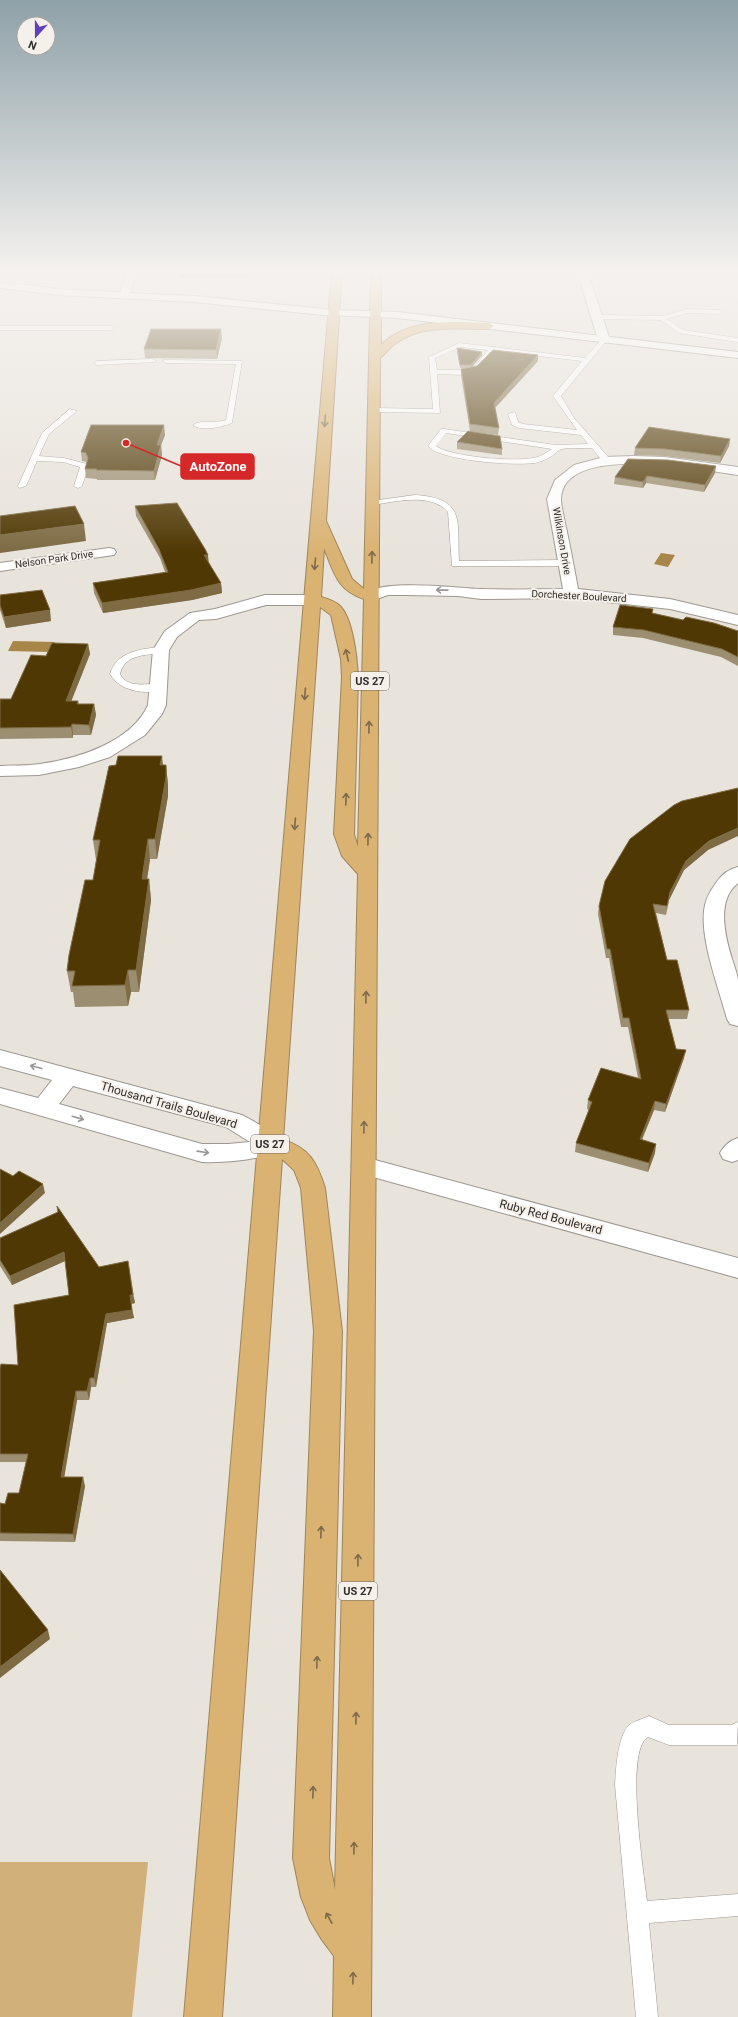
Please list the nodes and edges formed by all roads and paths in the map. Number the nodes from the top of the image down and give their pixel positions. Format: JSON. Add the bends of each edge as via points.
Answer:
{"nodes":[{"id":1,"x":240,"y":364,"type":"edge"},
{"id":2,"x":330,"y":364,"type":"edge"},
{"id":3,"x":375,"y":364,"type":"edge"},
{"id":4,"x":432,"y":364,"type":"edge"},
{"id":5,"x":480,"y":364,"type":"edge"},
{"id":6,"x":584,"y":364,"type":"edge"},
{"id":7,"x":433,"y":372,"type":"junction"},
{"id":8,"x":374,"y":410,"type":"junction"},
{"id":9,"x":73,"y":411,"type":"dead end"},
{"id":10,"x":512,"y":414,"type":"dead end"},
{"id":11,"x":440,"y":421,"type":"junction"},
{"id":12,"x":197,"y":425,"type":"dead end"},
{"id":13,"x":582,"y":433,"type":"junction"},
{"id":14,"x":594,"y":446,"type":"junction"},
{"id":15,"x":559,"y":447,"type":"junction"},
{"id":16,"x":34,"y":458,"type":"junction"},
{"id":17,"x":607,"y":461,"type":"junction"},
{"id":18,"x":738,"y":471,"type":"edge"},
{"id":19,"x":22,"y":486,"type":"dead end"},
{"id":20,"x":78,"y":486,"type":"dead end"},
{"id":21,"x":372,"y":503,"type":"junction"},
{"id":22,"x":319,"y":521,"type":"junction"},
{"id":23,"x":109,"y":552,"type":"dead end"},
{"id":24,"x":566,"y":563,"type":"junction"},
{"id":25,"x":0,"y":567,"type":"edge"},
{"id":26,"x":571,"y":593,"type":"junction"},
{"id":27,"x":371,"y":596,"type":"junction"},
{"id":28,"x":312,"y":600,"type":"junction"},
{"id":29,"x":738,"y":620,"type":"edge"},
{"id":30,"x":161,"y":650,"type":"junction"},
{"id":31,"x":159,"y":688,"type":"junction"},
{"id":32,"x":0,"y":771,"type":"edge"},
{"id":33,"x":367,"y":872,"type":"junction"},
{"id":34,"x":738,"y":873,"type":"edge"},
{"id":35,"x":738,"y":1019,"type":"edge"},
{"id":36,"x":0,"y":1058,"type":"edge"},
{"id":37,"x":68,"y":1076,"type":"junction"},
{"id":38,"x":0,"y":1096,"type":"edge"},
{"id":39,"x":43,"y":1108,"type":"junction"},
{"id":40,"x":270,"y":1146,"type":"junction"},
{"id":41,"x":364,"y":1166,"type":"junction"},
{"id":42,"x":738,"y":1268,"type":"edge"},
{"id":43,"x":738,"y":1732,"type":"edge"},
{"id":44,"x":738,"y":1905,"type":"edge"},
{"id":45,"x":637,"y":1913,"type":"junction"},
{"id":46,"x":353,"y":1948,"type":"junction"},
{"id":47,"x":203,"y":2017,"type":"edge"},
{"id":48,"x":352,"y":2017,"type":"edge"},
{"id":49,"x":647,"y":2017,"type":"edge"}],
"edges":[{"from":1,"to":12,"type":"lane","via":[[229,421],[220,425]]},
{"from":2,"to":22,"type":"highway","number":"US 27","one_way":true},
{"from":3,"to":8,"type":"highway","number":"US 27"},
{"from":4,"to":7,"type":"lane"},
{"from":5,"to":7,"type":"lane","via":[[474,371],[466,373]]},
{"from":6,"to":13,"type":"lane","via":[[558,396]]},
{"from":7,"to":11,"type":"lane"},
{"from":8,"to":11,"type":"lane"},
{"from":8,"to":21,"type":"highway","number":"US 27"},
{"from":9,"to":16,"type":"lane","via":[[46,433]]},
{"from":10,"to":13,"type":"lane","via":[[515,423],[522,426]]},
{"from":11,"to":15,"type":"lane"},
{"from":11,"to":15,"type":"lane","via":[[432,446],[446,452],[514,462],[540,460]]},
{"from":13,"to":14,"type":"lane"},
{"from":14,"to":15,"type":"lane"},
{"from":14,"to":17,"type":"lane"},
{"from":16,"to":19,"type":"lane"},
{"from":16,"to":20,"type":"lane","via":[[64,460],[84,466]]},
{"from":17,"to":18,"type":"street","name":"Wilkinson Drive","via":[[646,459]]},
{"from":17,"to":24,"type":"street","name":"Wilkinson Drive","via":[[584,466],[572,472],[556,491],[554,499]]},
{"from":21,"to":24,"type":"lane","via":[[425,498],[449,506],[452,512],[455,564]]},
{"from":27,"to":21,"type":"highway","number":"US 27","one_way":true},
{"from":22,"to":27,"type":"highway","via":[[345,581],[356,591]]},
{"from":22,"to":28,"type":"highway","number":"US 27","one_way":true},
{"from":23,"to":25,"type":"street","name":"Nelson Park Drive"},
{"from":24,"to":26,"type":"street","name":"Wilkinson Drive"},
{"from":26,"to":27,"type":"street","name":"Dorchester Boulevard","via":[[481,594],[444,601],[398,601]]},
{"from":26,"to":29,"type":"street","name":"Dorchester Boulevard","via":[[670,604]]},
{"from":33,"to":27,"type":"highway","number":"US 27","one_way":true},
{"from":28,"to":30,"type":"street","via":[[265,600],[216,614],[194,616],[171,634]]},
{"from":33,"to":28,"type":"highway","one_way":true,"via":[[352,856],[344,834],[350,677],[348,659],[336,610],[327,603]]},
{"from":28,"to":40,"type":"highway","number":"US 27","one_way":true},
{"from":30,"to":31,"type":"street"},
{"from":30,"to":31,"type":"lane","via":[[131,655],[120,663],[116,670],[116,678],[130,686]]},
{"from":31,"to":32,"type":"street","via":[[153,714],[139,731],[119,745],[89,758],[57,767]]},
{"from":41,"to":33,"type":"highway","number":"US 27","one_way":true},
{"from":34,"to":35,"type":"street","via":[[722,887],[716,899],[713,919],[715,939]]},
{"from":37,"to":36,"type":"street","name":"Thousand Trails Boulevard","one_way":true},
{"from":37,"to":39,"type":"street"},
{"from":37,"to":40,"type":"street","name":"Thousand Trails Boulevard","via":[[234,1121],[253,1131]]},
{"from":38,"to":39,"type":"street"},
{"from":39,"to":40,"type":"street","one_way":true,"via":[[202,1153],[225,1155]]},
{"from":46,"to":40,"type":"highway","one_way":true,"via":[[334,1928],[322,1906],[314,1882],[311,1858],[327,1311],[310,1176],[301,1159],[293,1153]]},
{"from":40,"to":47,"type":"highway","number":"US 27"},
{"from":41,"to":42,"type":"street","name":"Ruby Red Boulevard"},
{"from":46,"to":41,"type":"highway","number":"US 27","one_way":true},
{"from":43,"to":45,"type":"lane","via":[[738,1735],[669,1735],[649,1726],[636,1733],[627,1762],[625,1791]]},
{"from":44,"to":45,"type":"lane"},
{"from":45,"to":49,"type":"lane"},
{"from":48,"to":46,"type":"highway","number":"US 27","one_way":true}]}
